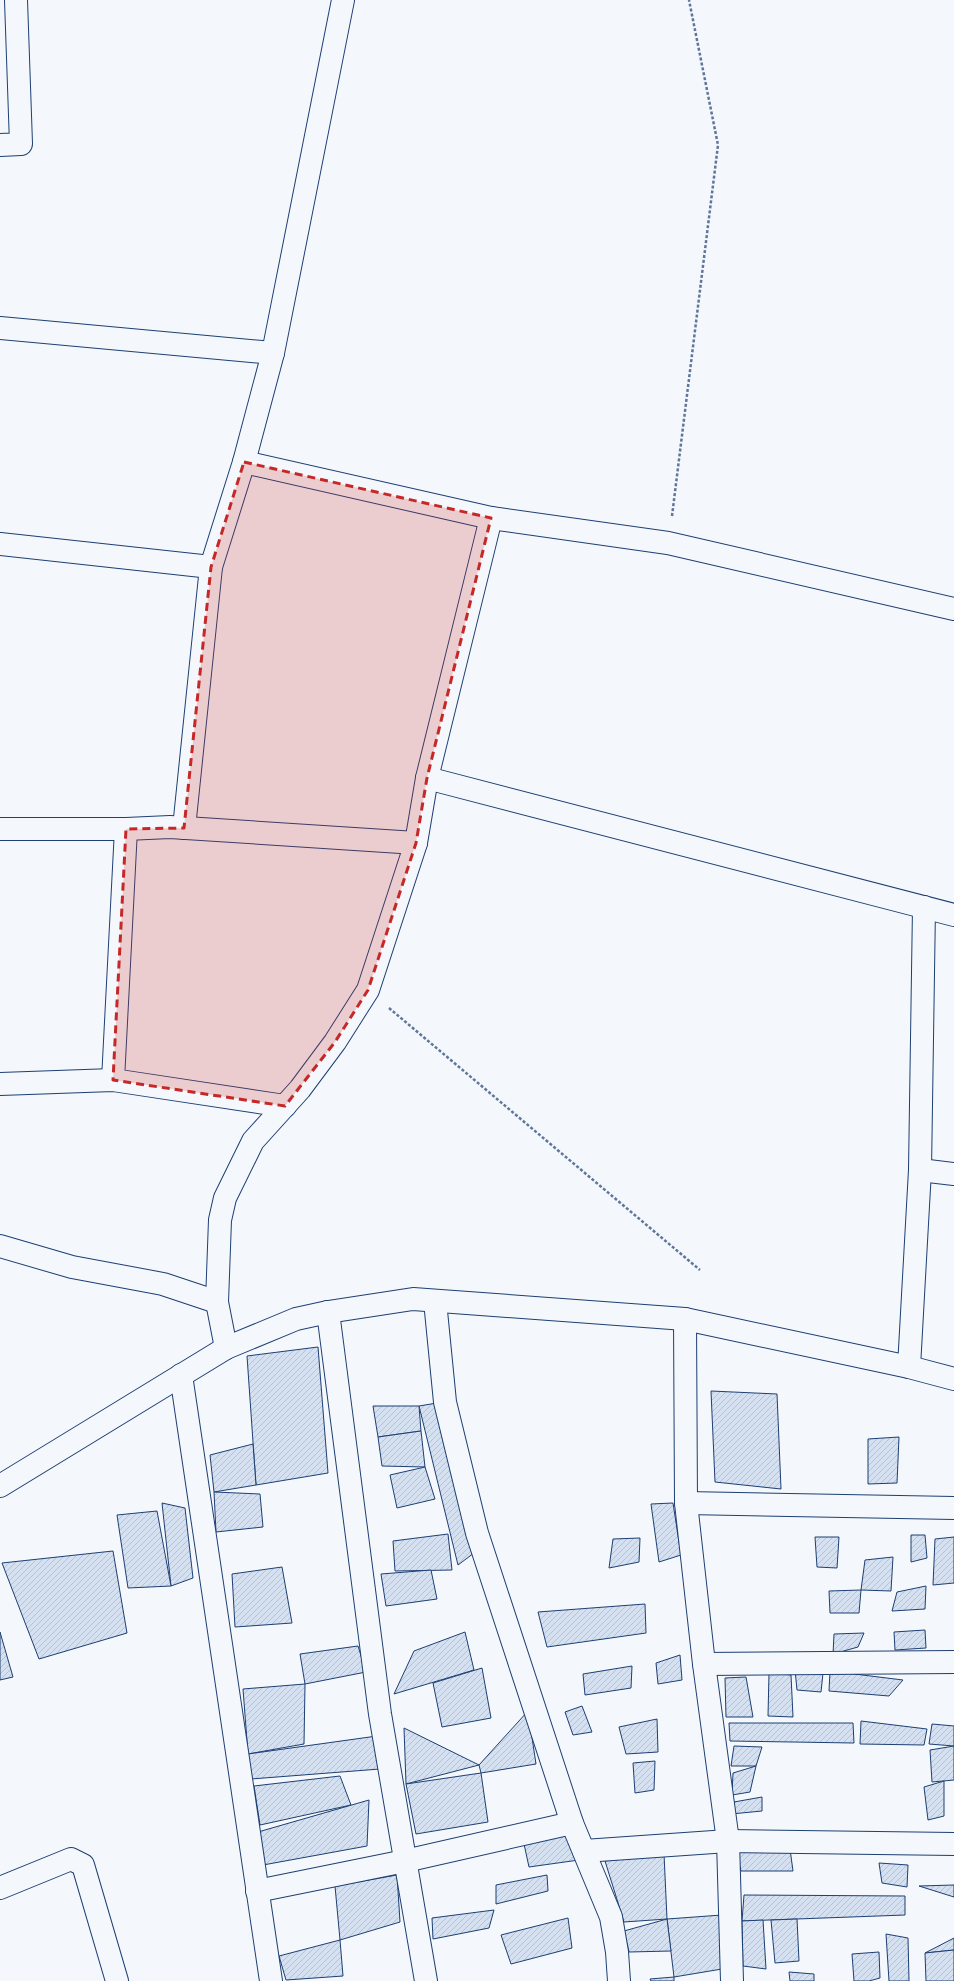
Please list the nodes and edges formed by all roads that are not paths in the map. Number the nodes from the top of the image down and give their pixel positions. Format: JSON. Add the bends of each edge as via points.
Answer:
{"nodes":[{"id":1,"x":16,"y":0,"type":"edge"},
{"id":2,"x":343,"y":0,"type":"edge"},
{"id":3,"x":0,"y":144,"type":"edge"},
{"id":4,"x":0,"y":328,"type":"edge"},
{"id":5,"x":273,"y":353,"type":"junction"},
{"id":6,"x":244,"y":462,"type":"junction"},
{"id":7,"x":491,"y":518,"type":"junction"},
{"id":8,"x":0,"y":544,"type":"edge"},
{"id":9,"x":211,"y":567,"type":"junction"},
{"id":10,"x":954,"y":609,"type":"edge"},
{"id":11,"x":427,"y":778,"type":"junction"},
{"id":12,"x":184,"y":828,"type":"junction"},
{"id":13,"x":0,"y":829,"type":"edge"},
{"id":14,"x":126,"y":829,"type":"junction"},
{"id":15,"x":416,"y":843,"type":"junction"},
{"id":16,"x":924,"y":907,"type":"junction"},
{"id":17,"x":954,"y":915,"type":"edge"},
{"id":18,"x":113,"y":1080,"type":"junction"},
{"id":19,"x":0,"y":1084,"type":"edge"},
{"id":20,"x":285,"y":1106,"type":"junction"},
{"id":21,"x":920,"y":1170,"type":"junction"},
{"id":22,"x":954,"y":1174,"type":"edge"},
{"id":23,"x":0,"y":1246,"type":"edge"},
{"id":24,"x":436,"y":1301,"type":"junction"},
{"id":25,"x":217,"y":1302,"type":"junction"},
{"id":26,"x":328,"y":1312,"type":"junction"},
{"id":27,"x":685,"y":1319,"type":"junction"},
{"id":28,"x":226,"y":1348,"type":"junction"},
{"id":29,"x":909,"y":1367,"type":"junction"},
{"id":30,"x":182,"y":1375,"type":"junction"},
{"id":31,"x":954,"y":1379,"type":"edge"},
{"id":32,"x":0,"y":1486,"type":"edge"},
{"id":33,"x":686,"y":1503,"type":"junction"},
{"id":34,"x":954,"y":1508,"type":"edge"},
{"id":35,"x":954,"y":1662,"type":"edge"},
{"id":36,"x":704,"y":1664,"type":"junction"},
{"id":37,"x":572,"y":1823,"type":"junction"},
{"id":38,"x":728,"y":1841,"type":"junction"},
{"id":39,"x":954,"y":1844,"type":"edge"},
{"id":40,"x":584,"y":1851,"type":"junction"},
{"id":41,"x":405,"y":1861,"type":"junction"},
{"id":42,"x":0,"y":1888,"type":"edge"},
{"id":43,"x":257,"y":1891,"type":"junction"},
{"id":44,"x":117,"y":1981,"type":"edge"},
{"id":45,"x":271,"y":1981,"type":"edge"},
{"id":46,"x":426,"y":1981,"type":"edge"},
{"id":47,"x":620,"y":1981,"type":"edge"},
{"id":48,"x":732,"y":1981,"type":"edge"}],
"edges":[{"from":1,"to":3,"type":"street","via":[[21,144]]},
{"from":2,"to":5,"type":"street"},
{"from":4,"to":5,"type":"street"},
{"from":5,"to":6,"type":"street"},
{"from":6,"to":7,"type":"street"},
{"from":6,"to":9,"type":"street"},
{"from":7,"to":10,"type":"street","via":[[668,543]]},
{"from":7,"to":11,"type":"street"},
{"from":8,"to":9,"type":"street"},
{"from":9,"to":12,"type":"street"},
{"from":11,"to":15,"type":"street"},
{"from":11,"to":16,"type":"street"},
{"from":12,"to":14,"type":"street"},
{"from":12,"to":15,"type":"street"},
{"from":13,"to":14,"type":"street"},
{"from":14,"to":18,"type":"street"},
{"from":15,"to":20,"type":"street","via":[[368,990],[335,1042]]},
{"from":16,"to":17,"type":"street"},
{"from":16,"to":21,"type":"street"},
{"from":18,"to":19,"type":"street"},
{"from":18,"to":20,"type":"street"},
{"from":20,"to":25,"type":"street","via":[[253,1142],[225,1198],[220,1220]]},
{"from":21,"to":22,"type":"street"},
{"from":21,"to":29,"type":"street"},
{"from":23,"to":25,"type":"street","via":[[72,1267],[163,1284]]},
{"from":24,"to":26,"type":"street","via":[[413,1299]]},
{"from":24,"to":27,"type":"street"},
{"from":24,"to":37,"type":"street","via":[[445,1402],[478,1532]]},
{"from":25,"to":28,"type":"street"},
{"from":26,"to":28,"type":"street","via":[[296,1319]]},
{"from":26,"to":41,"type":"street","via":[[380,1714]]},
{"from":27,"to":29,"type":"street"},
{"from":27,"to":33,"type":"street"},
{"from":28,"to":30,"type":"street"},
{"from":29,"to":31,"type":"street"},
{"from":30,"to":32,"type":"street"},
{"from":30,"to":43,"type":"street"},
{"from":33,"to":34,"type":"street"},
{"from":33,"to":36,"type":"street"},
{"from":35,"to":36,"type":"street"},
{"from":36,"to":38,"type":"street"},
{"from":37,"to":40,"type":"street"},
{"from":37,"to":41,"type":"street"},
{"from":38,"to":39,"type":"street"},
{"from":38,"to":40,"type":"street"},
{"from":38,"to":48,"type":"street"},
{"from":40,"to":47,"type":"street","via":[[612,1917]]},
{"from":41,"to":43,"type":"street"},
{"from":41,"to":46,"type":"street"},
{"from":42,"to":44,"type":"street","via":[[71,1859],[80,1862]]},
{"from":43,"to":45,"type":"street"}]}
